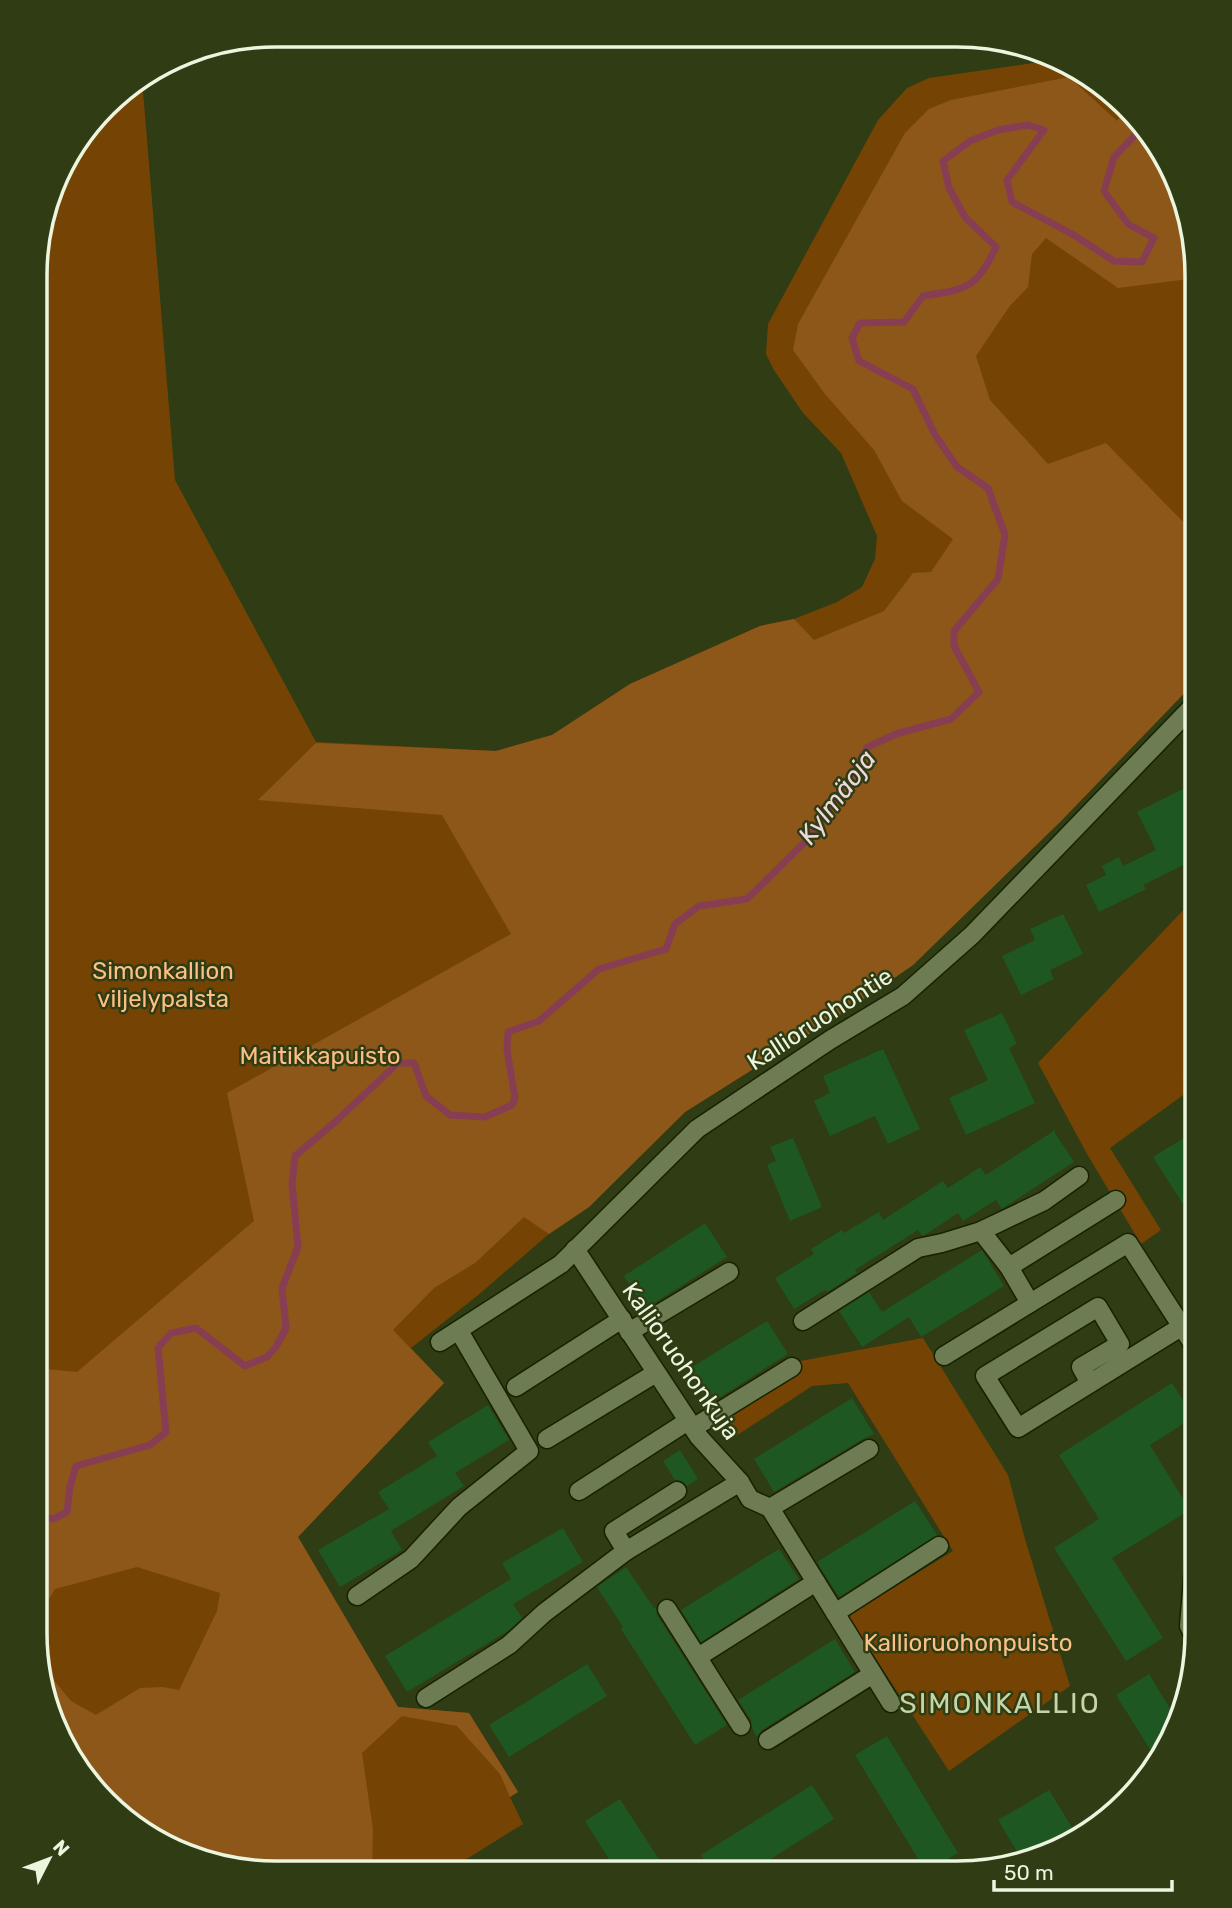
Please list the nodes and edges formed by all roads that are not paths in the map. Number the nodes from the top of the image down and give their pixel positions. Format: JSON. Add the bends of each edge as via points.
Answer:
{"nodes":[{"id":1,"x":1185,"y":715,"type":"edge"},
{"id":2,"x":1079,"y":1175,"type":"dead end"},
{"id":3,"x":1116,"y":1200,"type":"dead end"},
{"id":4,"x":981,"y":1231,"type":"junction"},
{"id":5,"x":575,"y":1249,"type":"junction"},
{"id":6,"x":1009,"y":1267,"type":"junction"},
{"id":7,"x":729,"y":1272,"type":"dead end"},
{"id":8,"x":1030,"y":1303,"type":"junction"},
{"id":9,"x":1184,"y":1316,"type":"edge"},
{"id":10,"x":803,"y":1321,"type":"dead end"},
{"id":11,"x":626,"y":1325,"type":"junction"},
{"id":12,"x":1184,"y":1325,"type":"edge"},
{"id":13,"x":459,"y":1331,"type":"junction"},
{"id":14,"x":440,"y":1342,"type":"dead end"},
{"id":15,"x":944,"y":1356,"type":"dead end"},
{"id":16,"x":793,"y":1367,"type":"dead end"},
{"id":17,"x":656,"y":1373,"type":"junction"},
{"id":18,"x":1090,"y":1383,"type":"junction"},
{"id":19,"x":516,"y":1387,"type":"dead end"},
{"id":20,"x":690,"y":1424,"type":"junction"},
{"id":21,"x":547,"y":1439,"type":"dead end"},
{"id":22,"x":869,"y":1449,"type":"dead end"},
{"id":23,"x":740,"y":1482,"type":"junction"},
{"id":24,"x":579,"y":1491,"type":"dead end"},
{"id":25,"x":677,"y":1491,"type":"dead end"},
{"id":26,"x":770,"y":1508,"type":"junction"},
{"id":27,"x":939,"y":1546,"type":"dead end"},
{"id":28,"x":626,"y":1550,"type":"junction"},
{"id":29,"x":816,"y":1582,"type":"junction"},
{"id":30,"x":357,"y":1596,"type":"dead end"},
{"id":31,"x":667,"y":1609,"type":"dead end"},
{"id":32,"x":835,"y":1613,"type":"junction"},
{"id":33,"x":698,"y":1657,"type":"junction"},
{"id":34,"x":873,"y":1674,"type":"junction"},
{"id":35,"x":426,"y":1698,"type":"dead end"},
{"id":36,"x":891,"y":1703,"type":"dead end"},
{"id":37,"x":741,"y":1726,"type":"dead end"},
{"id":38,"x":768,"y":1740,"type":"dead end"}],
"edges":[{"from":1,"to":5,"type":"street","name":"Kallioruohontie","via":[[938,966],[902,996],[697,1129]]},
{"from":2,"to":4,"type":"street","via":[[1044,1201]]},
{"from":3,"to":6,"type":"street"},
{"from":4,"to":6,"type":"street"},
{"from":4,"to":10,"type":"street","via":[[918,1248]]},
{"from":5,"to":11,"type":"street","name":"Kallioruohonkuja"},
{"from":5,"to":13,"type":"street","name":"Kallioruohontie","via":[[563,1269]]},
{"from":6,"to":8,"type":"street"},
{"from":7,"to":11,"type":"street"},
{"from":8,"to":9,"type":"street","via":[[1128,1243]]},
{"from":8,"to":15,"type":"street"},
{"from":11,"to":17,"type":"street","name":"Kallioruohonkuja"},
{"from":11,"to":19,"type":"street"},
{"from":12,"to":18,"type":"street"},
{"from":13,"to":14,"type":"street","name":"Kallioruohontie"},
{"from":13,"to":30,"type":"street","via":[[529,1451],[459,1507],[411,1559]]},
{"from":16,"to":20,"type":"street"},
{"from":17,"to":20,"type":"street","name":"Kallioruohonkuja"},
{"from":17,"to":21,"type":"street"},
{"from":18,"to":18,"type":"street","via":[[1018,1428],[985,1376],[1098,1307],[1120,1344],[1081,1367]]},
{"from":20,"to":23,"type":"street","name":"Kallioruohonkuja"},
{"from":20,"to":24,"type":"street"},
{"from":22,"to":26,"type":"street"},
{"from":23,"to":26,"type":"street","name":"Kallioruohonkuja","via":[[750,1499]]},
{"from":23,"to":28,"type":"street"},
{"from":25,"to":28,"type":"street","via":[[614,1531]]},
{"from":26,"to":29,"type":"street"},
{"from":27,"to":32,"type":"street"},
{"from":28,"to":35,"type":"street","via":[[509,1645]]},
{"from":29,"to":32,"type":"street"},
{"from":29,"to":33,"type":"street"},
{"from":31,"to":33,"type":"street"},
{"from":32,"to":34,"type":"street"},
{"from":33,"to":37,"type":"street"},
{"from":34,"to":36,"type":"street"},
{"from":34,"to":38,"type":"street"}]}
